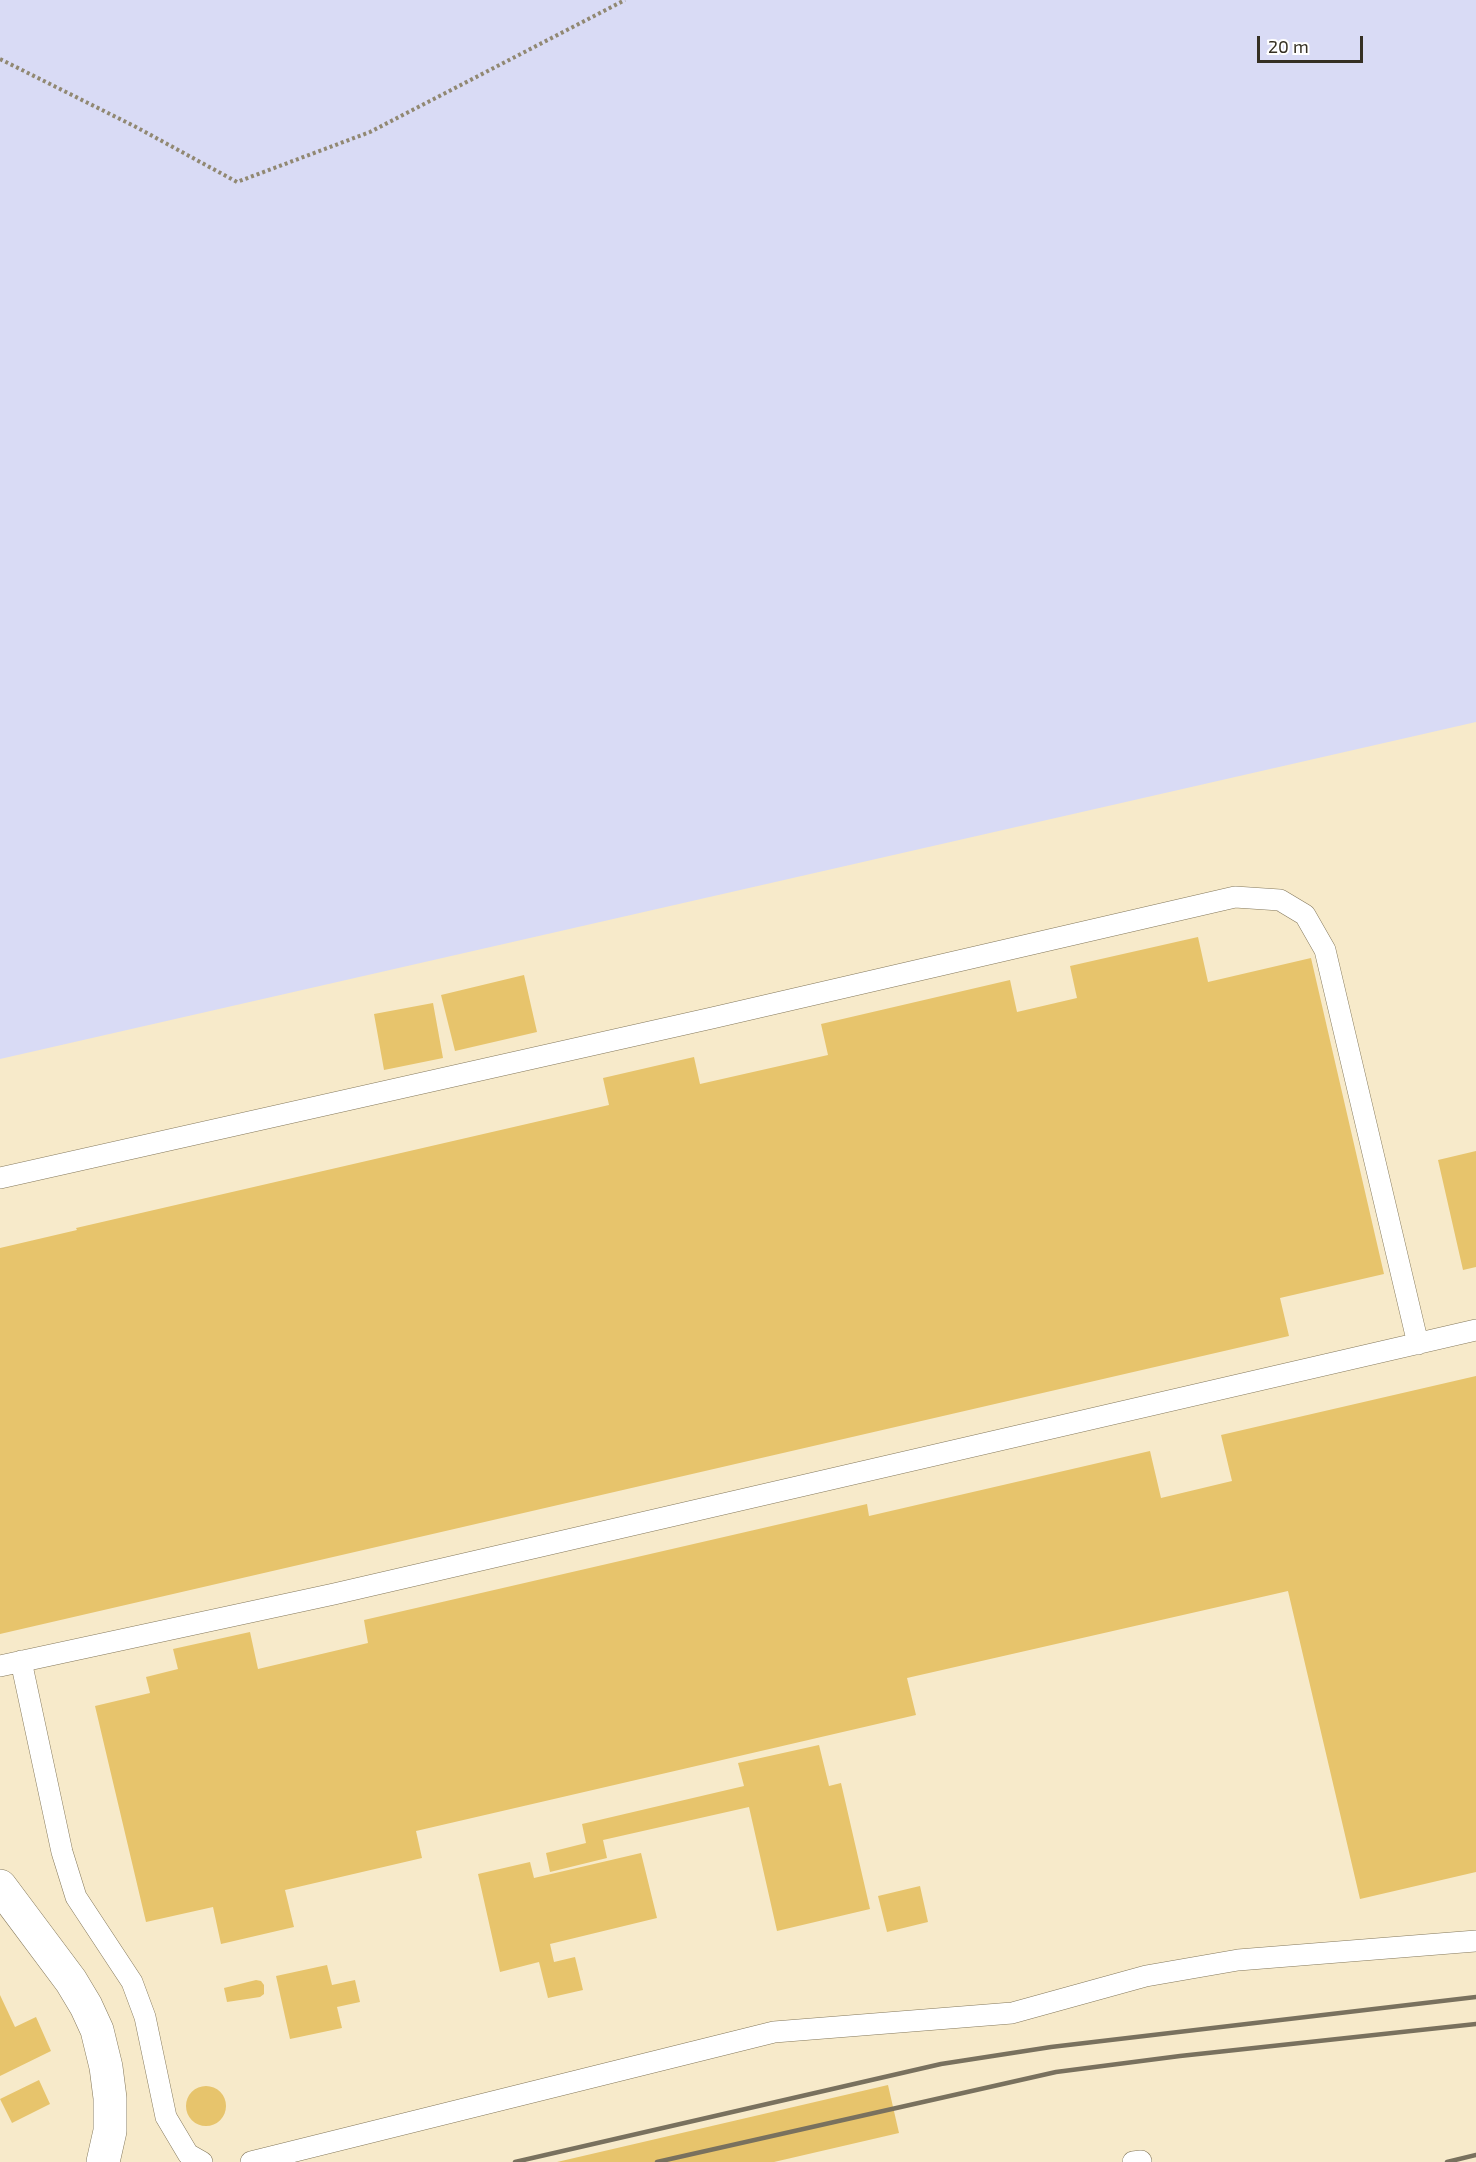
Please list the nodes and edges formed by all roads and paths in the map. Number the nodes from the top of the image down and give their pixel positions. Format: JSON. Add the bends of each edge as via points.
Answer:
{"nodes":[{"id":1,"x":625,"y":0,"type":"edge"},
{"id":2,"x":0,"y":59,"type":"edge"},
{"id":3,"x":0,"y":1178,"type":"edge"},
{"id":4,"x":1476,"y":1330,"type":"edge"},
{"id":5,"x":1418,"y":1344,"type":"junction"},
{"id":6,"x":21,"y":1661,"type":"junction"},
{"id":7,"x":0,"y":1666,"type":"edge"},
{"id":8,"x":0,"y":1886,"type":"edge"},
{"id":9,"x":1476,"y":1941,"type":"edge"},
{"id":10,"x":103,"y":2162,"type":"edge"},
{"id":11,"x":202,"y":2162,"type":"edge"},
{"id":12,"x":251,"y":2162,"type":"edge"}],
"edges":[{"from":1,"to":2,"type":"path","via":[[370,132],[237,182]]},
{"from":3,"to":5,"type":"lane","via":[[1235,897],[1280,900],[1305,915],[1325,950]]},
{"from":4,"to":5,"type":"lane"},
{"from":5,"to":6,"type":"lane","via":[[334,1594]]},
{"from":6,"to":7,"type":"lane"},
{"from":6,"to":11,"type":"lane","via":[[62,1852],[76,1897],[132,1982],[145,2017],[166,2117],[188,2154]]},
{"from":8,"to":10,"type":"street","via":[[71,1981],[97,2030],[110,2098],[110,2131]]},
{"from":9,"to":12,"type":"lane","via":[[1238,1960],[1146,1976],[1012,2013],[774,2032]]}]}
